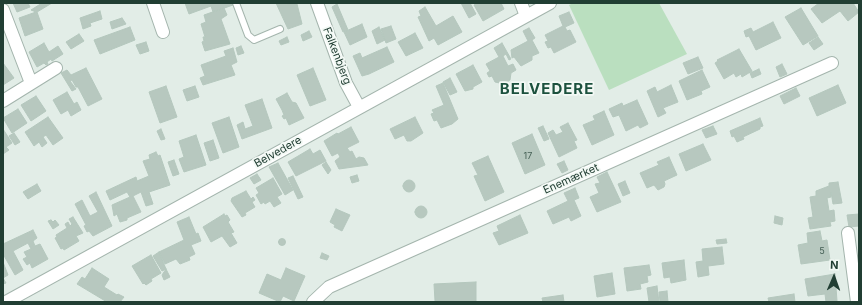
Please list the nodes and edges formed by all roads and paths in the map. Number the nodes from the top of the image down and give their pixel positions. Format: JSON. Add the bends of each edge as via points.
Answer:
{"nodes":[{"id":1,"x":153,"y":3,"type":"edge"},
{"id":2,"x":236,"y":3,"type":"edge"},
{"id":3,"x":521,"y":3,"type":"edge"},
{"id":4,"x":550,"y":3,"type":"edge"},
{"id":5,"x":320,"y":4,"type":"edge"},
{"id":6,"x":3,"y":10,"type":"edge"},
{"id":7,"x":526,"y":16,"type":"junction"},
{"id":8,"x":280,"y":29,"type":"dead end"},
{"id":9,"x":163,"y":32,"type":"dead end"},
{"id":10,"x":832,"y":63,"type":"dead end"},
{"id":11,"x":56,"y":68,"type":"dead end"},
{"id":12,"x":31,"y":83,"type":"junction"},
{"id":13,"x":3,"y":101,"type":"edge"},
{"id":14,"x":359,"y":107,"type":"junction"},
{"id":15,"x":848,"y":233,"type":"dead end"},
{"id":16,"x":14,"y":300,"type":"edge"},
{"id":17,"x":313,"y":302,"type":"edge"},
{"id":18,"x":857,"y":302,"type":"edge"}],
"edges":[{"from":1,"to":9,"type":"street"},
{"from":2,"to":8,"type":"lane","via":[[248,35],[254,40]]},
{"from":3,"to":7,"type":"street"},
{"from":4,"to":7,"type":"street","name":"Belvedere"},
{"from":5,"to":14,"type":"street","name":"Falkenbjerg","via":[[346,84]]},
{"from":6,"to":12,"type":"street"},
{"from":7,"to":14,"type":"street","name":"Belvedere"},
{"from":10,"to":17,"type":"street","name":"Enemærket","via":[[329,287]]},
{"from":11,"to":12,"type":"street"},
{"from":12,"to":13,"type":"street"},
{"from":14,"to":16,"type":"street","name":"Belvedere"},
{"from":15,"to":18,"type":"street"}]}
